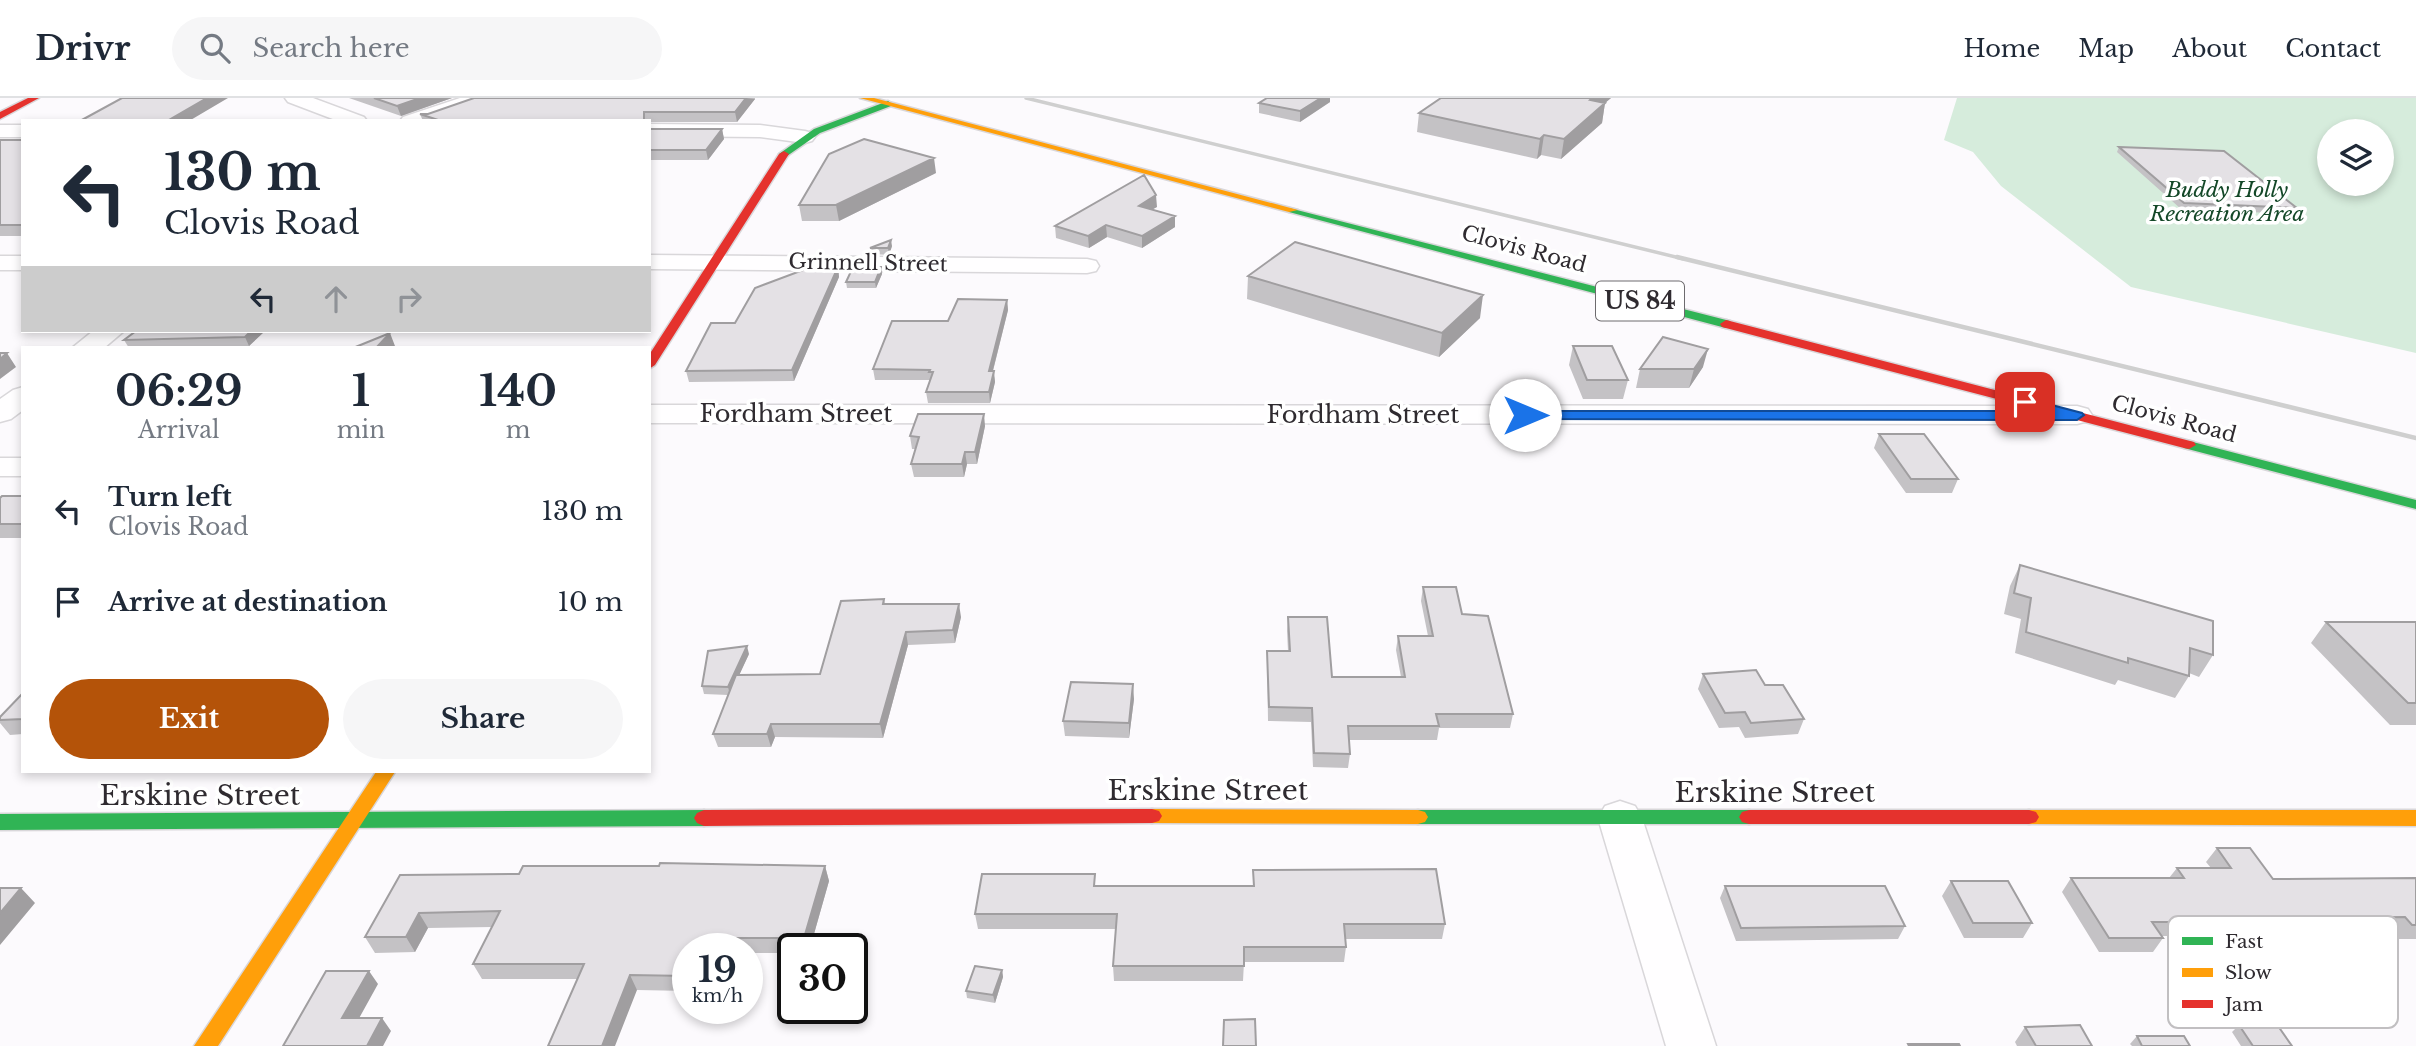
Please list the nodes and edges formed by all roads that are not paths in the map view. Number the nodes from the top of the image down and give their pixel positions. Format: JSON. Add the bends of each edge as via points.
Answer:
{"nodes":[{"id":1,"x":35,"y":98,"type":"edge"},
{"id":2,"x":479,"y":98,"type":"edge"},
{"id":3,"x":864,"y":98,"type":"edge"},
{"id":4,"x":303,"y":101,"type":"edge"},
{"id":5,"x":888,"y":104,"type":"junction"},
{"id":6,"x":0,"y":116,"type":"edge"},
{"id":7,"x":294,"y":119,"type":"edge"},
{"id":8,"x":352,"y":119,"type":"edge"},
{"id":9,"x":416,"y":119,"type":"edge"},
{"id":10,"x":651,"y":130,"type":"edge"},
{"id":11,"x":0,"y":131,"type":"edge"},
{"id":12,"x":21,"y":131,"type":"edge"},
{"id":13,"x":804,"y":137,"type":"junction"},
{"id":14,"x":651,"y":261,"type":"edge"},
{"id":15,"x":716,"y":261,"type":"junction"},
{"id":16,"x":0,"y":263,"type":"edge"},
{"id":17,"x":21,"y":263,"type":"edge"},
{"id":18,"x":1087,"y":266,"type":"dead end"},
{"id":19,"x":107,"y":333,"type":"edge"},
{"id":20,"x":89,"y":346,"type":"edge"},
{"id":21,"x":651,"y":362,"type":"edge"},
{"id":22,"x":21,"y":397,"type":"edge"},
{"id":23,"x":0,"y":413,"type":"edge"},
{"id":24,"x":651,"y":414,"type":"edge"},
{"id":25,"x":2077,"y":415,"type":"junction"},
{"id":26,"x":0,"y":467,"type":"edge"},
{"id":27,"x":21,"y":467,"type":"edge"},
{"id":28,"x":2416,"y":505,"type":"edge"},
{"id":29,"x":385,"y":773,"type":"edge"},
{"id":30,"x":1620,"y":818,"type":"junction"},
{"id":31,"x":2416,"y":818,"type":"edge"},
{"id":32,"x":354,"y":820,"type":"junction"},
{"id":33,"x":0,"y":822,"type":"edge"},
{"id":34,"x":205,"y":1046,"type":"edge"},
{"id":35,"x":1691,"y":1046,"type":"edge"}],
"edges":[{"from":1,"to":6,"type":"main road"},
{"from":2,"to":9,"type":"street"},
{"from":3,"to":5,"type":"main road","name":"Clovis Road","number":"US 84"},
{"from":4,"to":7,"type":"street","via":[[306,112]]},
{"from":4,"to":8,"type":"street"},
{"from":5,"to":13,"type":"main road"},
{"from":5,"to":25,"type":"main road","name":"Clovis Road","number":"US 84"},
{"from":10,"to":13,"type":"street","via":[[760,131]]},
{"from":11,"to":12,"type":"street"},
{"from":13,"to":15,"type":"main road","via":[[780,158]]},
{"from":14,"to":15,"type":"street","name":"Grinnell Street"},
{"from":15,"to":18,"type":"street","name":"Grinnell Street"},
{"from":15,"to":21,"type":"main road"},
{"from":16,"to":17,"type":"street"},
{"from":19,"to":20,"type":"street"},
{"from":22,"to":23,"type":"street"},
{"from":24,"to":25,"type":"street","name":"Fordham Street"},
{"from":25,"to":28,"type":"main road","name":"Clovis Road","number":"US 84"},
{"from":26,"to":27,"type":"street"},
{"from":29,"to":32,"type":"main road"},
{"from":30,"to":31,"type":"main road","name":"Erskine Street"},
{"from":30,"to":32,"type":"main road","name":"Erskine Street"},
{"from":30,"to":35,"type":"street"},
{"from":32,"to":33,"type":"main road","name":"Erskine Street"},
{"from":32,"to":34,"type":"main road"}]}
